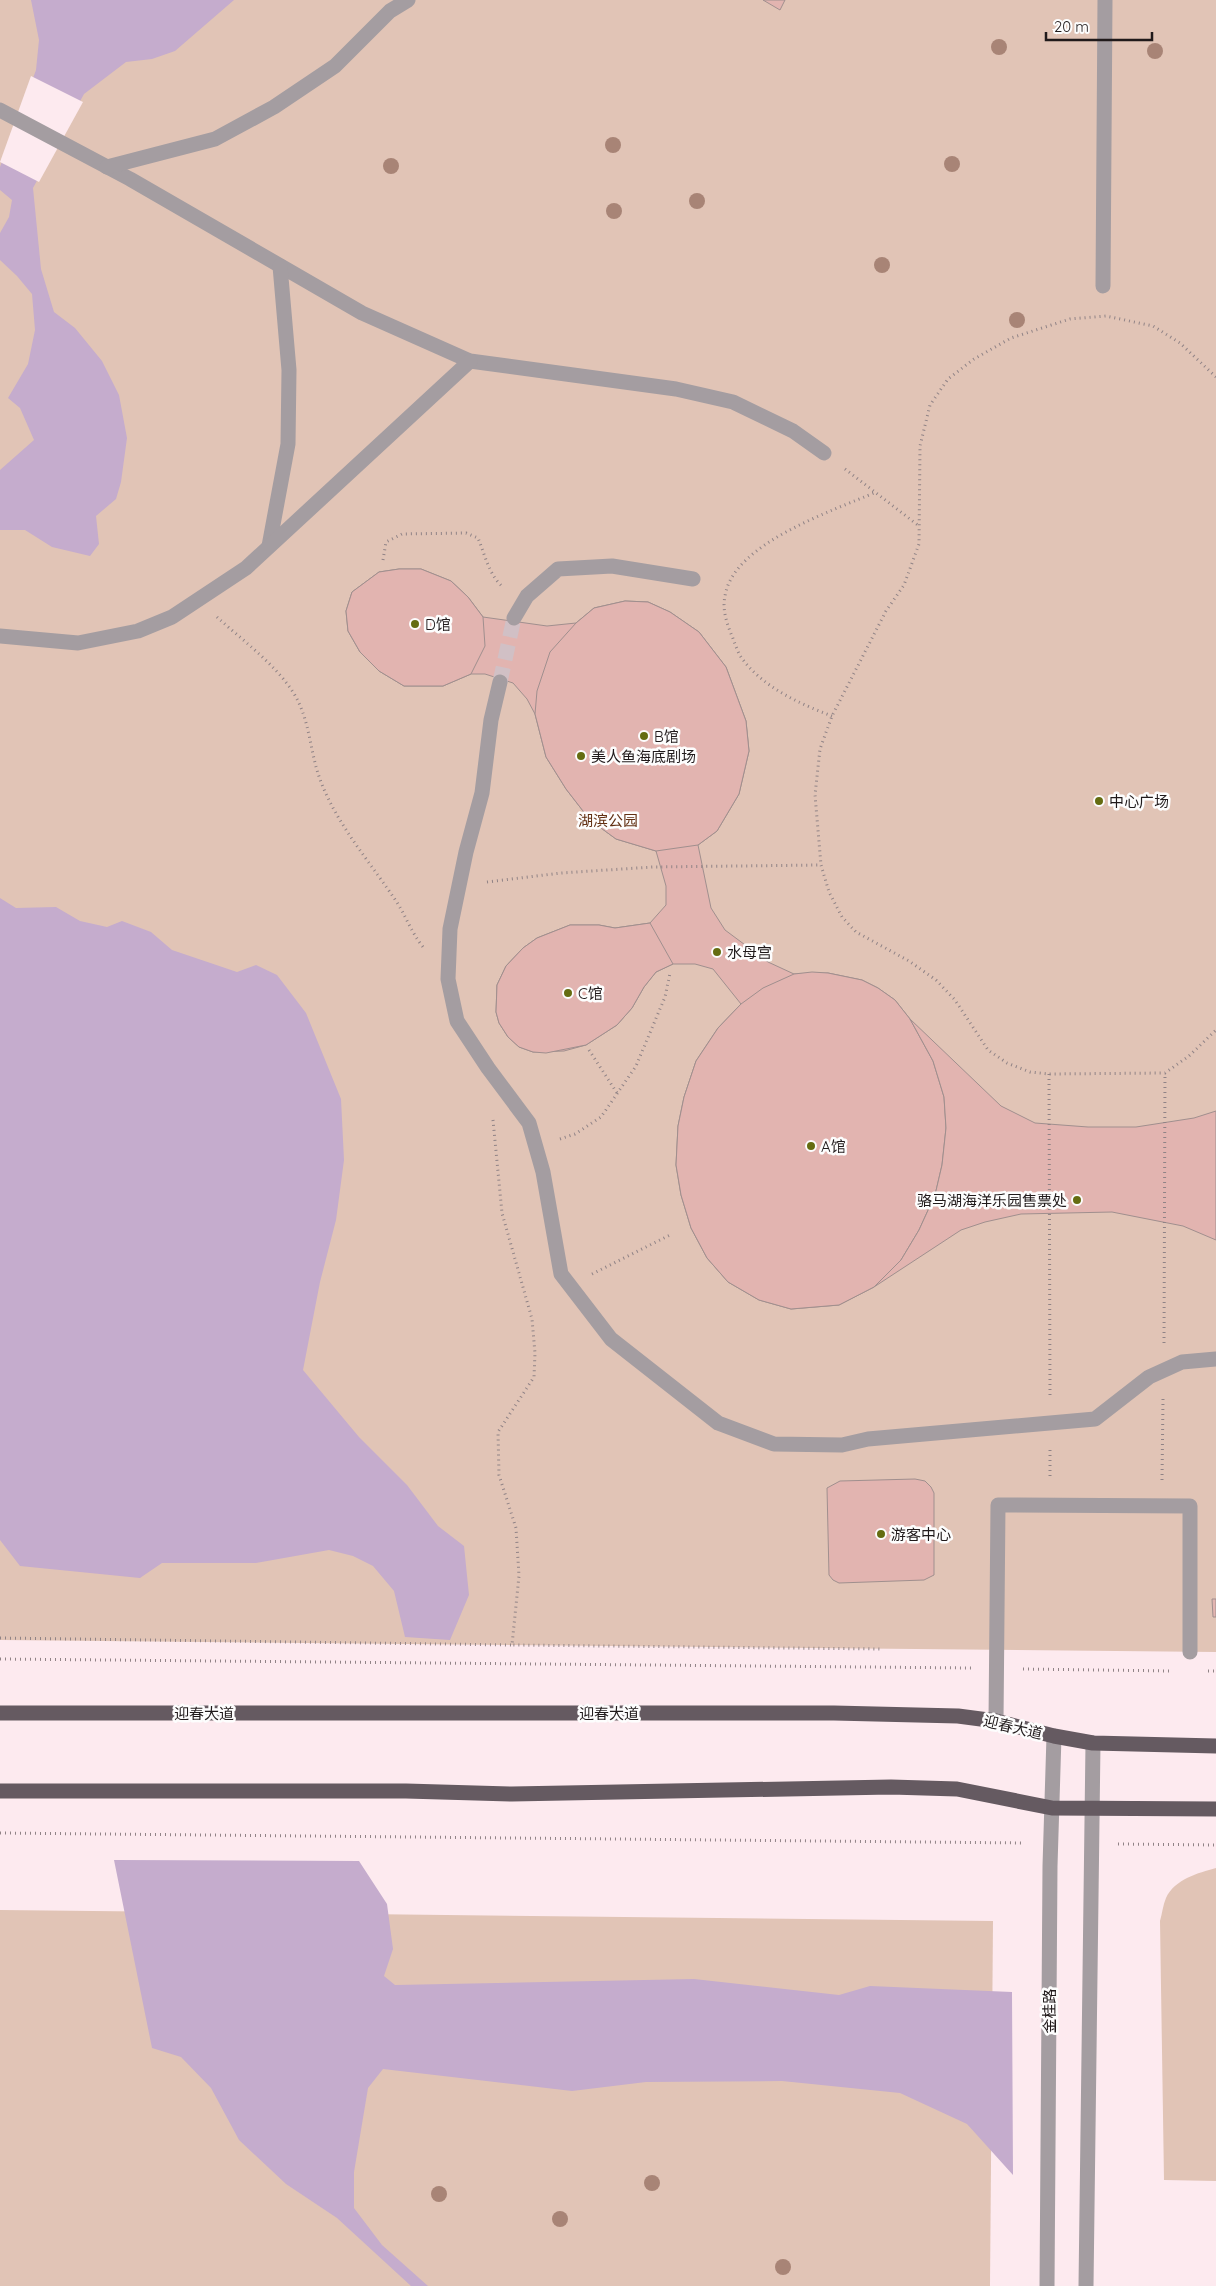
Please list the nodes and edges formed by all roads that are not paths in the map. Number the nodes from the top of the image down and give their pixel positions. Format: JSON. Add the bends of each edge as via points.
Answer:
{"nodes":[{"id":1,"x":408,"y":0,"type":"edge"},
{"id":2,"x":1105,"y":0,"type":"edge"},
{"id":3,"x":4,"y":112,"type":"edge"},
{"id":4,"x":107,"y":167,"type":"junction"},
{"id":5,"x":280,"y":266,"type":"junction"},
{"id":6,"x":1103,"y":286,"type":"dead end"},
{"id":7,"x":470,"y":360,"type":"junction"},
{"id":8,"x":824,"y":453,"type":"road end"},
{"id":9,"x":270,"y":546,"type":"junction"},
{"id":10,"x":693,"y":579,"type":"dead end"},
{"id":11,"x":514,"y":618,"type":"tunnel mouth"},
{"id":12,"x":0,"y":636,"type":"edge"},
{"id":13,"x":500,"y":682,"type":"tunnel mouth"},
{"id":14,"x":1216,"y":1359,"type":"edge"},
{"id":15,"x":1190,"y":1652,"type":"dead end"},
{"id":16,"x":0,"y":1713,"type":"edge"},
{"id":17,"x":996,"y":1720,"type":"junction"},
{"id":18,"x":1054,"y":1736,"type":"junction"},
{"id":19,"x":1093,"y":1743,"type":"junction"},
{"id":20,"x":1216,"y":1746,"type":"edge"},
{"id":21,"x":0,"y":1791,"type":"edge"},
{"id":22,"x":1052,"y":1808,"type":"junction"},
{"id":23,"x":1091,"y":1809,"type":"junction"},
{"id":24,"x":1216,"y":1809,"type":"edge"},
{"id":25,"x":1047,"y":2286,"type":"edge"},
{"id":26,"x":1086,"y":2286,"type":"edge"}],
"edges":[{"from":1,"to":4,"type":"street","via":[[390,11],[335,66],[274,107],[215,139]]},
{"from":2,"to":6,"type":"street"},
{"from":3,"to":4,"type":"street"},
{"from":4,"to":5,"type":"street"},
{"from":5,"to":7,"type":"street","via":[[362,313]]},
{"from":5,"to":9,"type":"street","via":[[289,370],[288,444]]},
{"from":7,"to":8,"type":"street","via":[[676,389],[733,402],[793,432]]},
{"from":7,"to":9,"type":"street"},
{"from":9,"to":12,"type":"street","via":[[246,568],[198,600],[163,621],[138,631],[78,643]]},
{"from":10,"to":11,"type":"street","via":[[612,566],[558,569],[526,596]]},
{"from":13,"to":14,"type":"street","via":[[491,720],[482,793],[450,929],[448,979],[457,1021],[529,1123],[543,1172],[561,1274],[611,1339],[718,1423],[774,1444],[842,1445],[1094,1419],[1163,1370],[1182,1362]]},
{"from":15,"to":17,"type":"street","via":[[1190,1506],[998,1505]]},
{"from":16,"to":17,"type":"main road","name":"迎春大道","via":[[834,1713]]},
{"from":17,"to":18,"type":"main road","name":"迎春大道"},
{"from":18,"to":19,"type":"main road","name":"迎春大道"},
{"from":18,"to":22,"type":"street","name":"金桂路"},
{"from":19,"to":20,"type":"main road","name":"迎春大道"},
{"from":19,"to":23,"type":"street"},
{"from":21,"to":22,"type":"main road","via":[[512,1794],[891,1787],[957,1789]]},
{"from":22,"to":23,"type":"main road"},
{"from":22,"to":25,"type":"street","name":"金桂路"},
{"from":23,"to":24,"type":"main road"},
{"from":23,"to":26,"type":"street"}]}
